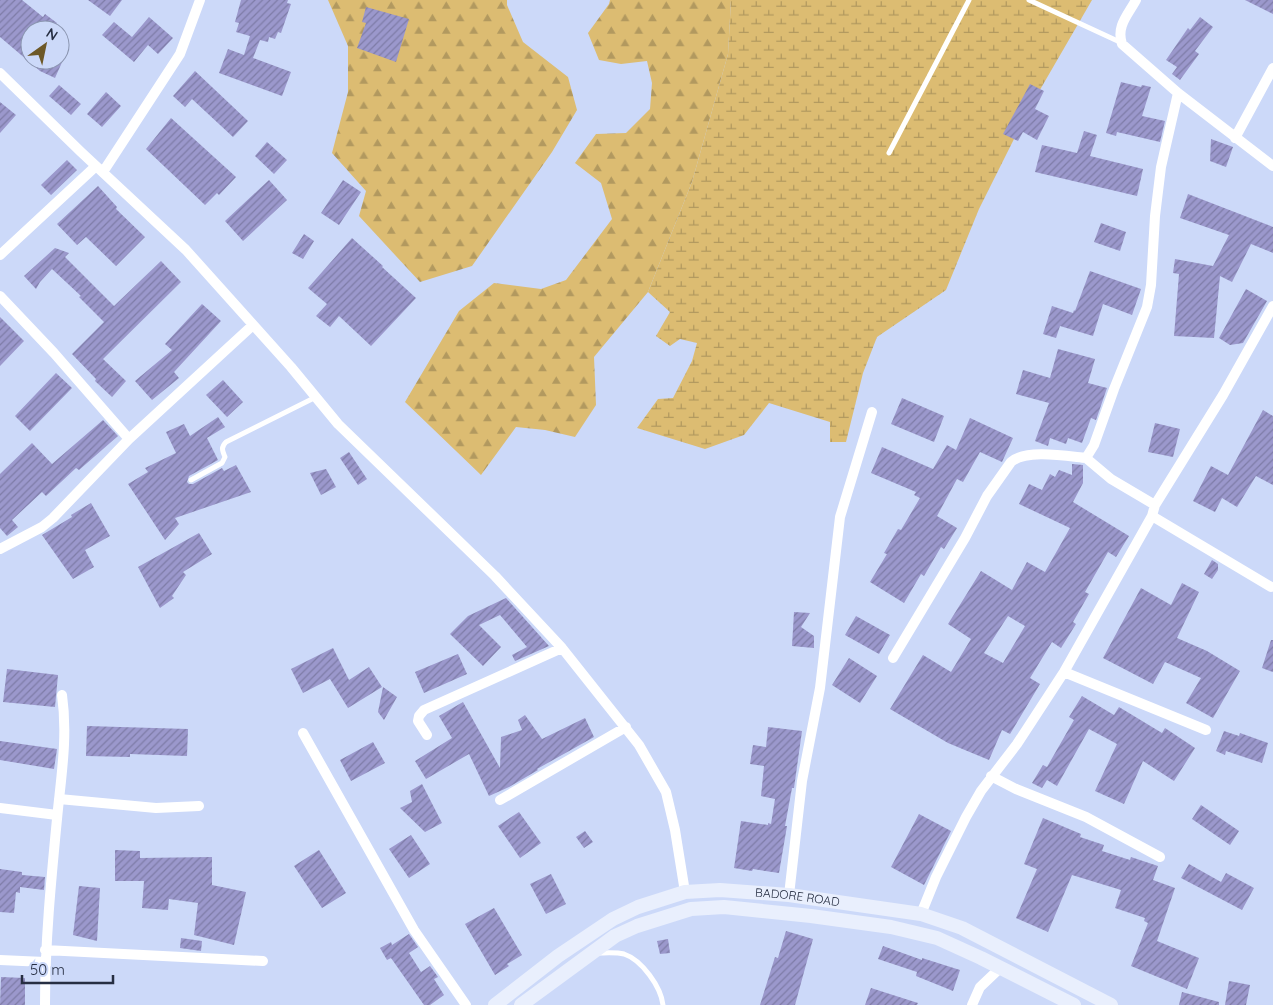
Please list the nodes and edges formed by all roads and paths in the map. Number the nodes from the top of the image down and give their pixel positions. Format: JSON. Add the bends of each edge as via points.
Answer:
{"nodes":[{"id":1,"x":200,"y":0,"type":"edge"},
{"id":2,"x":969,"y":0,"type":"edge"},
{"id":3,"x":1029,"y":0,"type":"edge"},
{"id":4,"x":1136,"y":0,"type":"edge"},
{"id":5,"x":1122,"y":44,"type":"junction"},
{"id":6,"x":1273,"y":68,"type":"edge"},
{"id":7,"x":0,"y":73,"type":"edge"},
{"id":8,"x":1178,"y":93,"type":"junction"},
{"id":9,"x":1235,"y":138,"type":"junction"},
{"id":10,"x":889,"y":153,"type":"dead end"},
{"id":11,"x":1273,"y":166,"type":"edge"},
{"id":12,"x":100,"y":169,"type":"junction"},
{"id":13,"x":0,"y":255,"type":"edge"},
{"id":14,"x":0,"y":296,"type":"edge"},
{"id":15,"x":1273,"y":306,"type":"edge"},
{"id":16,"x":253,"y":325,"type":"junction"},
{"id":17,"x":316,"y":397,"type":"junction"},
{"id":18,"x":872,"y":412,"type":"dead end"},
{"id":19,"x":129,"y":439,"type":"junction"},
{"id":20,"x":1086,"y":458,"type":"junction"},
{"id":21,"x":190,"y":480,"type":"dead end"},
{"id":22,"x":1155,"y":505,"type":"junction"},
{"id":23,"x":1152,"y":516,"type":"junction"},
{"id":24,"x":0,"y":549,"type":"edge"},
{"id":25,"x":1271,"y":587,"type":"dead end"},
{"id":26,"x":562,"y":648,"type":"junction"},
{"id":27,"x":893,"y":658,"type":"dead end"},
{"id":28,"x":1064,"y":672,"type":"junction"},
{"id":29,"x":62,"y":695,"type":"dead end"},
{"id":30,"x":626,"y":728,"type":"junction"},
{"id":31,"x":1206,"y":730,"type":"dead end"},
{"id":32,"x":303,"y":733,"type":"dead end"},
{"id":33,"x":427,"y":735,"type":"dead end"},
{"id":34,"x":991,"y":776,"type":"junction"},
{"id":35,"x":59,"y":799,"type":"junction"},
{"id":36,"x":500,"y":800,"type":"dead end"},
{"id":37,"x":199,"y":806,"type":"dead end"},
{"id":38,"x":0,"y":808,"type":"edge"},
{"id":39,"x":57,"y":815,"type":"junction"},
{"id":40,"x":1160,"y":857,"type":"dead end"},
{"id":41,"x":685,"y":892,"type":"junction"},
{"id":42,"x":789,"y":896,"type":"junction"},
{"id":43,"x":921,"y":914,"type":"junction"},
{"id":44,"x":45,"y":950,"type":"junction"},
{"id":45,"x":591,"y":953,"type":"junction"},
{"id":46,"x":0,"y":960,"type":"edge"},
{"id":47,"x":263,"y":961,"type":"dead end"},
{"id":48,"x":45,"y":962,"type":"junction"},
{"id":49,"x":1000,"y":968,"type":"junction"},
{"id":50,"x":45,"y":1005,"type":"edge"},
{"id":51,"x":466,"y":1005,"type":"edge"},
{"id":52,"x":494,"y":1005,"type":"edge"},
{"id":53,"x":521,"y":1005,"type":"edge"},
{"id":54,"x":664,"y":1005,"type":"edge"},
{"id":55,"x":972,"y":1005,"type":"edge"},
{"id":56,"x":1074,"y":1005,"type":"edge"},
{"id":57,"x":1111,"y":1005,"type":"edge"}],
"edges":[{"from":1,"to":12,"type":"street","via":[[180,54]]},
{"from":2,"to":10,"type":"lane"},
{"from":3,"to":5,"type":"lane"},
{"from":4,"to":5,"type":"street","via":[[1121,25]]},
{"from":5,"to":8,"type":"street"},
{"from":6,"to":9,"type":"street"},
{"from":7,"to":12,"type":"street"},
{"from":8,"to":9,"type":"street"},
{"from":8,"to":20,"type":"street","via":[[1161,167],[1147,307],[1094,445]]},
{"from":9,"to":11,"type":"street"},
{"from":12,"to":13,"type":"street"},
{"from":12,"to":16,"type":"street","via":[[186,250]]},
{"from":14,"to":19,"type":"street"},
{"from":15,"to":22,"type":"street"},
{"from":16,"to":17,"type":"street"},
{"from":16,"to":19,"type":"street"},
{"from":17,"to":21,"type":"lane","via":[[226,442],[222,446],[225,457],[222,464]]},
{"from":17,"to":26,"type":"street","via":[[354,440],[495,576]]},
{"from":18,"to":42,"type":"street","via":[[840,517],[820,688],[803,773]]},
{"from":19,"to":24,"type":"street","via":[[53,518]]},
{"from":20,"to":22,"type":"street","via":[[1111,479]]},
{"from":20,"to":27,"type":"street","via":[[1027,455],[1011,462]]},
{"from":22,"to":23,"type":"street"},
{"from":23,"to":25,"type":"street"},
{"from":23,"to":28,"type":"street"},
{"from":26,"to":30,"type":"street"},
{"from":26,"to":33,"type":"street","via":[[424,710],[418,721]]},
{"from":28,"to":31,"type":"street"},
{"from":28,"to":34,"type":"street","via":[[1017,744]]},
{"from":29,"to":35,"type":"street","via":[[65,752]]},
{"from":30,"to":36,"type":"street"},
{"from":30,"to":41,"type":"street","via":[[666,792]]},
{"from":32,"to":51,"type":"street","via":[[414,930]]},
{"from":34,"to":40,"type":"street","via":[[1086,816]]},
{"from":34,"to":43,"type":"street","via":[[966,816]]},
{"from":35,"to":37,"type":"street","via":[[156,808]]},
{"from":35,"to":39,"type":"street"},
{"from":38,"to":39,"type":"street"},
{"from":39,"to":44,"type":"street"},
{"from":41,"to":42,"type":"main road","name":"BADORE ROAD","via":[[720,890]]},
{"from":41,"to":52,"type":"main road","name":"BADORE ROAD","via":[[613,919]]},
{"from":42,"to":43,"type":"main road","name":"BADORE ROAD"},
{"from":43,"to":57,"type":"main road","name":"BADORE ROAD","via":[[962,928]]},
{"from":44,"to":47,"type":"street"},
{"from":44,"to":48,"type":"street"},
{"from":45,"to":49,"type":"main road","name":"BADORE ROAD","via":[[615,936],[658,918],[724,907],[892,927],[937,938]]},
{"from":45,"to":53,"type":"main road","name":"BADORE ROAD"},
{"from":45,"to":54,"type":"lane","via":[[624,954],[641,966],[654,979]]},
{"from":46,"to":48,"type":"street"},
{"from":48,"to":50,"type":"street"},
{"from":49,"to":55,"type":"street","via":[[980,987]]},
{"from":49,"to":56,"type":"main road","name":"BADORE ROAD"}]}
